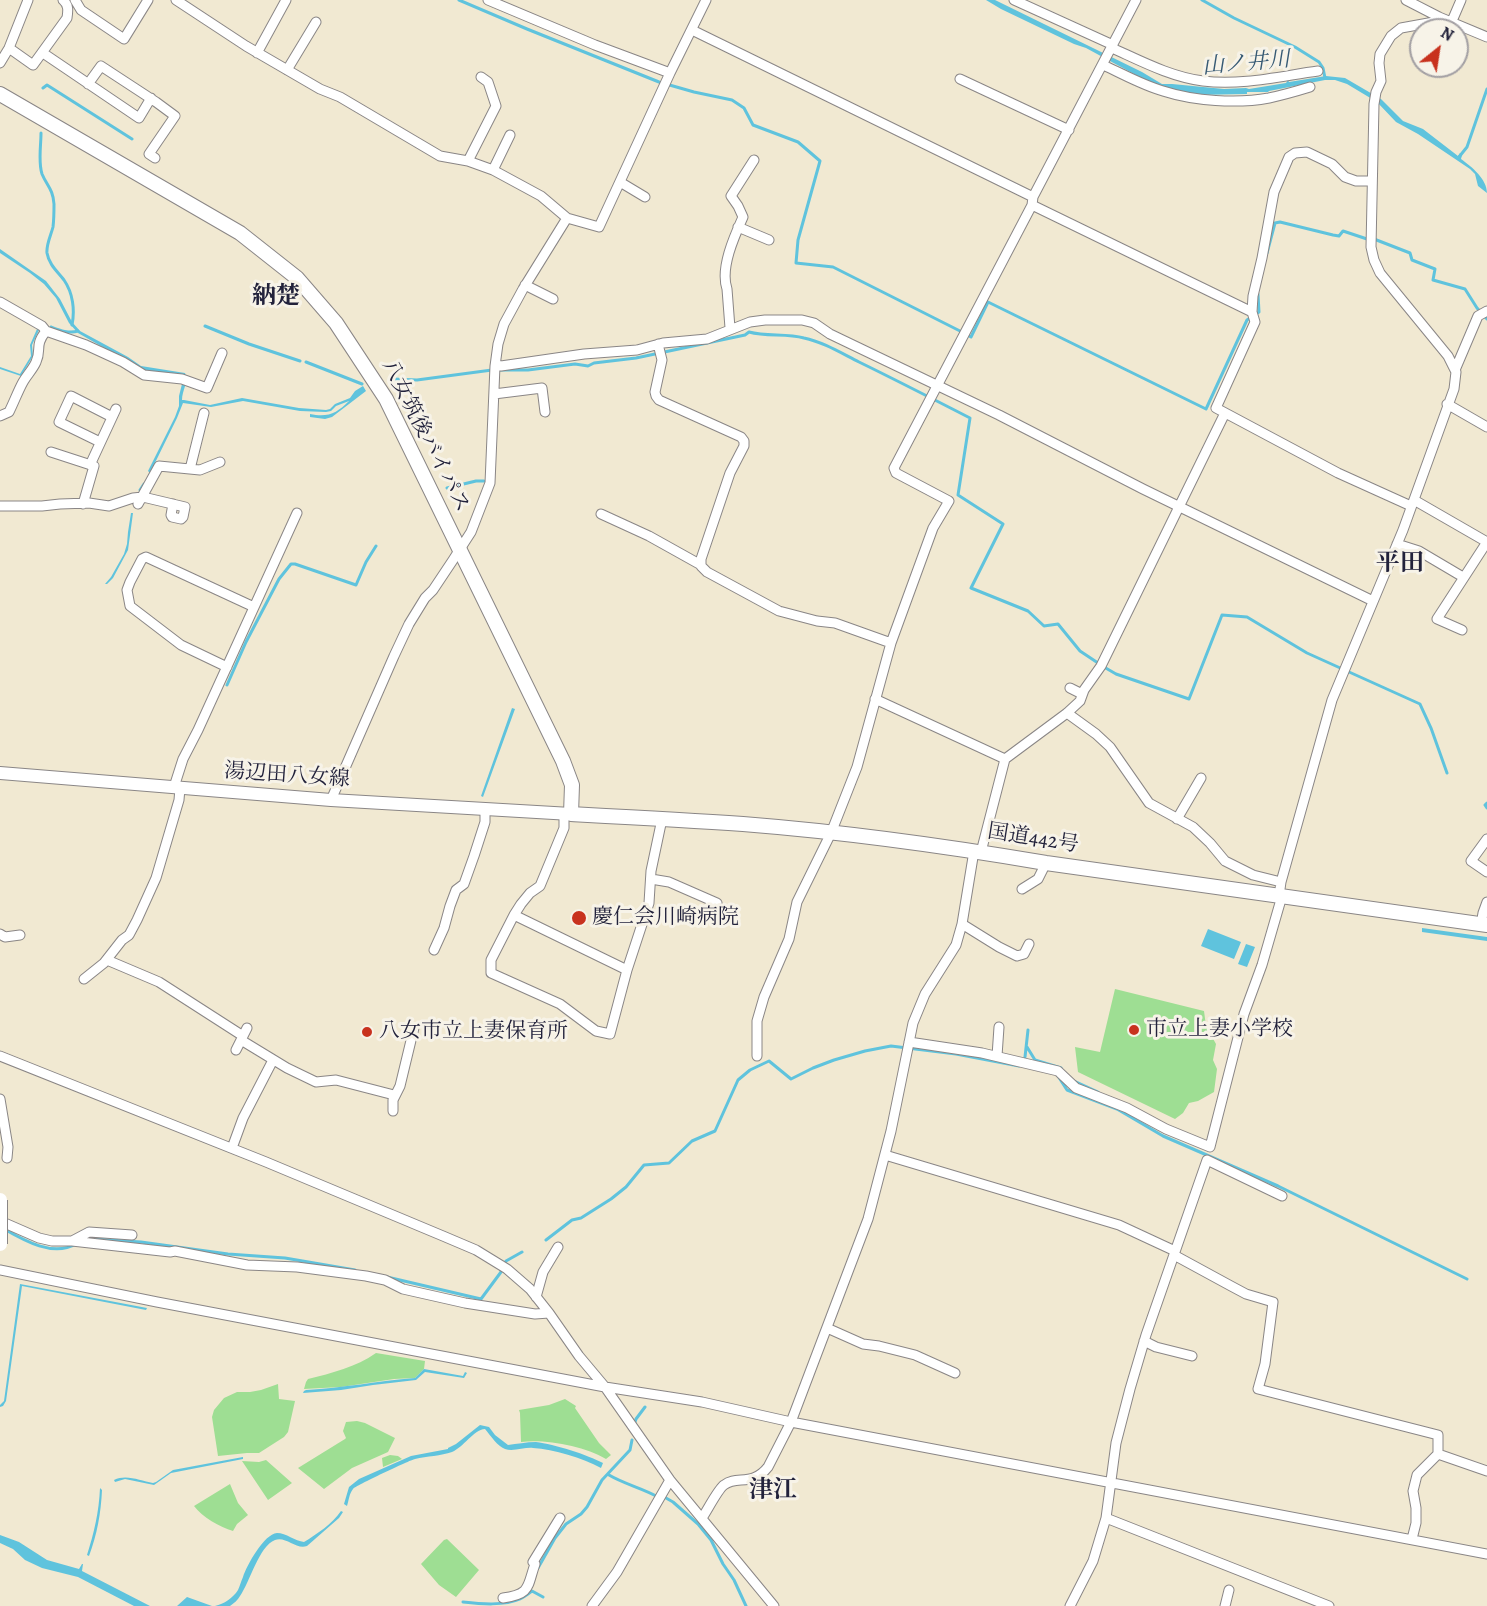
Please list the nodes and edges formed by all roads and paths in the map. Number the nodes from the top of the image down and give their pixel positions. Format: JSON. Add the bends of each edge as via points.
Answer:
{"nodes":[{"id":1,"x":28,"y":0,"type":"edge"},
{"id":2,"x":63,"y":0,"type":"edge"},
{"id":3,"x":75,"y":0,"type":"edge"},
{"id":4,"x":148,"y":0,"type":"edge"},
{"id":5,"x":176,"y":0,"type":"edge"},
{"id":6,"x":286,"y":0,"type":"edge"},
{"id":7,"x":488,"y":0,"type":"edge"},
{"id":8,"x":706,"y":0,"type":"edge"},
{"id":9,"x":1014,"y":0,"type":"edge"},
{"id":10,"x":1136,"y":0,"type":"edge"},
{"id":11,"x":1406,"y":0,"type":"edge"},
{"id":12,"x":1461,"y":0,"type":"edge"},
{"id":13,"x":193,"y":4,"type":"edge"},
{"id":14,"x":1439,"y":17,"type":"junction"},
{"id":15,"x":1442,"y":18,"type":"edge"},
{"id":16,"x":1453,"y":18,"type":"edge"},
{"id":17,"x":316,"y":22,"type":"dead end"},
{"id":18,"x":1469,"y":29,"type":"edge"},
{"id":19,"x":692,"y":30,"type":"junction"},
{"id":20,"x":1487,"y":37,"type":"edge"},
{"id":21,"x":1112,"y":47,"type":"junction"},
{"id":22,"x":9,"y":48,"type":"junction"},
{"id":23,"x":43,"y":53,"type":"junction"},
{"id":24,"x":257,"y":53,"type":"junction"},
{"id":25,"x":0,"y":63,"type":"edge"},
{"id":26,"x":1103,"y":65,"type":"junction"},
{"id":27,"x":287,"y":70,"type":"junction"},
{"id":28,"x":1318,"y":71,"type":"dead end"},
{"id":29,"x":670,"y":73,"type":"junction"},
{"id":30,"x":482,"y":77,"type":"dead end"},
{"id":31,"x":960,"y":79,"type":"dead end"},
{"id":32,"x":88,"y":84,"type":"junction"},
{"id":33,"x":1310,"y":87,"type":"dead end"},
{"id":34,"x":0,"y":94,"type":"edge"},
{"id":35,"x":151,"y":98,"type":"junction"},
{"id":36,"x":1069,"y":130,"type":"junction"},
{"id":37,"x":510,"y":135,"type":"dead end"},
{"id":38,"x":155,"y":158,"type":"dead end"},
{"id":39,"x":754,"y":160,"type":"dead end"},
{"id":40,"x":468,"y":161,"type":"junction"},
{"id":41,"x":493,"y":170,"type":"junction"},
{"id":42,"x":1371,"y":181,"type":"junction"},
{"id":43,"x":620,"y":182,"type":"junction"},
{"id":44,"x":645,"y":197,"type":"dead end"},
{"id":45,"x":1033,"y":201,"type":"junction"},
{"id":46,"x":567,"y":218,"type":"junction"},
{"id":47,"x":738,"y":228,"type":"junction"},
{"id":48,"x":769,"y":240,"type":"dead end"},
{"id":49,"x":525,"y":285,"type":"junction"},
{"id":50,"x":553,"y":298,"type":"dead end"},
{"id":51,"x":0,"y":302,"type":"edge"},
{"id":52,"x":1487,"y":311,"type":"edge"},
{"id":53,"x":1252,"y":312,"type":"junction"},
{"id":54,"x":730,"y":328,"type":"junction"},
{"id":55,"x":46,"y":331,"type":"junction"},
{"id":56,"x":658,"y":344,"type":"junction"},
{"id":57,"x":222,"y":353,"type":"dead end"},
{"id":58,"x":495,"y":368,"type":"junction"},
{"id":59,"x":1455,"y":370,"type":"junction"},
{"id":60,"x":937,"y":386,"type":"junction"},
{"id":61,"x":494,"y":394,"type":"junction"},
{"id":62,"x":1447,"y":404,"type":"junction"},
{"id":63,"x":2,"y":411,"type":"edge"},
{"id":64,"x":545,"y":412,"type":"dead end"},
{"id":65,"x":204,"y":413,"type":"dead end"},
{"id":66,"x":1225,"y":413,"type":"junction"},
{"id":67,"x":1487,"y":427,"type":"edge"},
{"id":68,"x":100,"y":442,"type":"junction"},
{"id":69,"x":51,"y":452,"type":"dead end"},
{"id":70,"x":220,"y":462,"type":"dead end"},
{"id":71,"x":90,"y":465,"type":"junction"},
{"id":72,"x":190,"y":470,"type":"junction"},
{"id":73,"x":141,"y":500,"type":"junction"},
{"id":74,"x":1413,"y":503,"type":"junction"},
{"id":75,"x":83,"y":504,"type":"junction"},
{"id":76,"x":173,"y":504,"type":"dead end"},
{"id":77,"x":0,"y":506,"type":"edge"},
{"id":78,"x":1180,"y":506,"type":"junction"},
{"id":79,"x":297,"y":513,"type":"dead end"},
{"id":80,"x":601,"y":514,"type":"dead end"},
{"id":81,"x":1487,"y":542,"type":"edge"},
{"id":82,"x":1397,"y":544,"type":"junction"},
{"id":83,"x":460,"y":551,"type":"junction"},
{"id":84,"x":701,"y":565,"type":"junction"},
{"id":85,"x":1463,"y":578,"type":"junction"},
{"id":86,"x":1373,"y":601,"type":"junction"},
{"id":87,"x":254,"y":607,"type":"junction"},
{"id":88,"x":1462,"y":630,"type":"dead end"},
{"id":89,"x":891,"y":643,"type":"junction"},
{"id":90,"x":227,"y":667,"type":"junction"},
{"id":91,"x":1070,"y":688,"type":"dead end"},
{"id":92,"x":1083,"y":694,"type":"junction"},
{"id":93,"x":875,"y":699,"type":"junction"},
{"id":94,"x":1067,"y":713,"type":"junction"},
{"id":95,"x":1005,"y":759,"type":"junction"},
{"id":96,"x":0,"y":773,"type":"edge"},
{"id":97,"x":1201,"y":778,"type":"dead end"},
{"id":98,"x":177,"y":787,"type":"junction"},
{"id":99,"x":331,"y":800,"type":"junction"},
{"id":100,"x":485,"y":809,"type":"junction"},
{"id":101,"x":567,"y":814,"type":"junction"},
{"id":102,"x":663,"y":819,"type":"junction"},
{"id":103,"x":1177,"y":819,"type":"junction"},
{"id":104,"x":831,"y":833,"type":"junction"},
{"id":105,"x":1487,"y":838,"type":"edge"},
{"id":106,"x":978,"y":852,"type":"junction"},
{"id":107,"x":1046,"y":863,"type":"junction"},
{"id":108,"x":1487,"y":872,"type":"edge"},
{"id":109,"x":651,"y":879,"type":"junction"},
{"id":110,"x":1022,"y":889,"type":"dead end"},
{"id":111,"x":1281,"y":891,"type":"junction"},
{"id":112,"x":1487,"y":902,"type":"edge"},
{"id":113,"x":717,"y":903,"type":"dead end"},
{"id":114,"x":514,"y":915,"type":"junction"},
{"id":115,"x":962,"y":924,"type":"junction"},
{"id":116,"x":1484,"y":925,"type":"edge"},
{"id":117,"x":0,"y":934,"type":"edge"},
{"id":118,"x":20,"y":935,"type":"dead end"},
{"id":119,"x":1029,"y":945,"type":"dead end"},
{"id":120,"x":434,"y":950,"type":"dead end"},
{"id":121,"x":106,"y":960,"type":"junction"},
{"id":122,"x":627,"y":970,"type":"junction"},
{"id":123,"x":84,"y":979,"type":"dead end"},
{"id":124,"x":999,"y":1027,"type":"dead end"},
{"id":125,"x":414,"y":1028,"type":"dead end"},
{"id":126,"x":243,"y":1035,"type":"junction"},
{"id":127,"x":909,"y":1046,"type":"junction"},
{"id":128,"x":236,"y":1050,"type":"dead end"},
{"id":129,"x":0,"y":1056,"type":"edge"},
{"id":130,"x":757,"y":1056,"type":"dead end"},
{"id":131,"x":997,"y":1056,"type":"junction"},
{"id":132,"x":273,"y":1060,"type":"junction"},
{"id":133,"x":394,"y":1095,"type":"junction"},
{"id":134,"x":0,"y":1099,"type":"edge"},
{"id":135,"x":393,"y":1111,"type":"dead end"},
{"id":136,"x":232,"y":1148,"type":"junction"},
{"id":137,"x":885,"y":1155,"type":"junction"},
{"id":138,"x":7,"y":1158,"type":"dead end"},
{"id":139,"x":1282,"y":1196,"type":"dead end"},
{"id":140,"x":0,"y":1200,"type":"edge"},
{"id":141,"x":0,"y":1221,"type":"edge"},
{"id":142,"x":132,"y":1234,"type":"dead end"},
{"id":143,"x":72,"y":1241,"type":"junction"},
{"id":144,"x":0,"y":1244,"type":"edge"},
{"id":145,"x":558,"y":1247,"type":"dead end"},
{"id":146,"x":1174,"y":1253,"type":"junction"},
{"id":147,"x":0,"y":1270,"type":"edge"},
{"id":148,"x":536,"y":1297,"type":"junction"},
{"id":149,"x":549,"y":1313,"type":"junction"},
{"id":150,"x":827,"y":1328,"type":"junction"},
{"id":151,"x":1144,"y":1341,"type":"junction"},
{"id":152,"x":1192,"y":1356,"type":"dead end"},
{"id":153,"x":955,"y":1373,"type":"dead end"},
{"id":154,"x":605,"y":1387,"type":"junction"},
{"id":155,"x":791,"y":1422,"type":"junction"},
{"id":156,"x":1438,"y":1454,"type":"junction"},
{"id":157,"x":1487,"y":1471,"type":"edge"},
{"id":158,"x":670,"y":1480,"type":"junction"},
{"id":159,"x":1111,"y":1482,"type":"junction"},
{"id":160,"x":560,"y":1518,"type":"dead end"},
{"id":161,"x":702,"y":1518,"type":"junction"},
{"id":162,"x":1106,"y":1518,"type":"junction"},
{"id":163,"x":1412,"y":1539,"type":"junction"},
{"id":164,"x":1487,"y":1554,"type":"edge"},
{"id":165,"x":1229,"y":1590,"type":"dead end"},
{"id":166,"x":503,"y":1598,"type":"dead end"},
{"id":167,"x":592,"y":1606,"type":"edge"},
{"id":168,"x":774,"y":1606,"type":"edge"},
{"id":169,"x":1070,"y":1606,"type":"edge"},
{"id":170,"x":1225,"y":1606,"type":"edge"},
{"id":171,"x":1329,"y":1606,"type":"edge"}],
"edges":[{"from":1,"to":22,"type":"street"},
{"from":2,"to":23,"type":"street","via":[[67,18]]},
{"from":3,"to":4,"type":"street","via":[[81,10],[124,39]]},
{"from":5,"to":13,"type":"street"},
{"from":6,"to":24,"type":"street"},
{"from":7,"to":29,"type":"street"},
{"from":8,"to":19,"type":"street"},
{"from":9,"to":21,"type":"street"},
{"from":10,"to":21,"type":"street"},
{"from":11,"to":14,"type":"street"},
{"from":12,"to":16,"type":"street"},
{"from":13,"to":24,"type":"street"},
{"from":14,"to":15,"type":"street"},
{"from":14,"to":42,"type":"street","via":[[1434,22],[1401,28],[1380,54]]},
{"from":17,"to":27,"type":"street"},
{"from":18,"to":20,"type":"street"},
{"from":19,"to":29,"type":"street"},
{"from":19,"to":45,"type":"street"},
{"from":21,"to":26,"type":"street"},
{"from":21,"to":28,"type":"street","via":[[1167,72],[1202,81],[1237,82]]},
{"from":22,"to":23,"type":"street","via":[[33,65]]},
{"from":22,"to":25,"type":"street"},
{"from":23,"to":32,"type":"street"},
{"from":24,"to":27,"type":"street"},
{"from":26,"to":33,"type":"street","via":[[1163,91],[1199,99],[1268,98]]},
{"from":26,"to":36,"type":"street"},
{"from":27,"to":40,"type":"street","via":[[440,156]]},
{"from":29,"to":43,"type":"street"},
{"from":30,"to":40,"type":"street","via":[[488,82],[496,106]]},
{"from":31,"to":36,"type":"street"},
{"from":32,"to":35,"type":"street","via":[[101,66]]},
{"from":32,"to":35,"type":"street","via":[[139,118]]},
{"from":34,"to":83,"type":"highway","name":"八女筑後バイパス","via":[[240,232],[297,278],[336,323],[386,399]]},
{"from":35,"to":38,"type":"street","via":[[175,116],[149,154]]},
{"from":36,"to":45,"type":"street"},
{"from":37,"to":41,"type":"street"},
{"from":39,"to":47,"type":"street","via":[[731,196],[742,217]]},
{"from":40,"to":41,"type":"street"},
{"from":41,"to":46,"type":"street","via":[[541,196]]},
{"from":42,"to":53,"type":"street","via":[[1345,177],[1332,164],[1307,152],[1289,157],[1274,192]]},
{"from":42,"to":59,"type":"street","via":[[1374,260]]},
{"from":43,"to":44,"type":"street"},
{"from":43,"to":46,"type":"street","via":[[599,227]]},
{"from":45,"to":53,"type":"street"},
{"from":45,"to":60,"type":"street"},
{"from":46,"to":49,"type":"street"},
{"from":47,"to":48,"type":"street"},
{"from":47,"to":54,"type":"street","via":[[728,257],[725,284]]},
{"from":49,"to":50,"type":"street"},
{"from":49,"to":58,"type":"street","via":[[504,324]]},
{"from":51,"to":55,"type":"street"},
{"from":52,"to":59,"type":"street","via":[[1478,316]]},
{"from":53,"to":66,"type":"street","via":[[1255,322],[1216,408]]},
{"from":54,"to":56,"type":"street","via":[[706,339]]},
{"from":54,"to":60,"type":"street","via":[[765,320],[814,323]]},
{"from":55,"to":57,"type":"street","via":[[86,345],[144,375],[182,379],[207,388]]},
{"from":55,"to":63,"type":"street","via":[[37,346],[35,366]]},
{"from":56,"to":58,"type":"street"},
{"from":56,"to":84,"type":"street","via":[[662,360],[656,396],[744,441]]},
{"from":58,"to":61,"type":"street"},
{"from":59,"to":62,"type":"street","via":[[1454,389]]},
{"from":60,"to":78,"type":"street"},
{"from":60,"to":89,"type":"street","via":[[894,468],[949,501],[933,528]]},
{"from":61,"to":64,"type":"street","via":[[542,388]]},
{"from":61,"to":83,"type":"street","via":[[490,483]]},
{"from":62,"to":67,"type":"street"},
{"from":62,"to":74,"type":"street"},
{"from":65,"to":72,"type":"street"},
{"from":66,"to":74,"type":"street","via":[[1338,473]]},
{"from":66,"to":78,"type":"street"},
{"from":68,"to":68,"type":"street","via":[[114,413],[74,393],[59,422]]},
{"from":68,"to":71,"type":"street"},
{"from":69,"to":71,"type":"street"},
{"from":70,"to":72,"type":"street"},
{"from":71,"to":75,"type":"street","via":[[94,466]]},
{"from":72,"to":73,"type":"street","via":[[159,466]]},
{"from":73,"to":75,"type":"street","via":[[133,498],[109,506]]},
{"from":73,"to":76,"type":"street"},
{"from":74,"to":81,"type":"street"},
{"from":74,"to":82,"type":"street"},
{"from":75,"to":77,"type":"street"},
{"from":78,"to":86,"type":"street"},
{"from":78,"to":92,"type":"street","via":[[1101,666]]},
{"from":79,"to":87,"type":"street"},
{"from":80,"to":84,"type":"street"},
{"from":81,"to":85,"type":"street"},
{"from":82,"to":85,"type":"street","via":[[1419,551]]},
{"from":82,"to":86,"type":"street"},
{"from":83,"to":99,"type":"street","via":[[409,624]]},
{"from":83,"to":101,"type":"highway","name":"八女筑後バイパス","via":[[563,761],[572,785]]},
{"from":84,"to":89,"type":"street","via":[[779,611],[835,623]]},
{"from":85,"to":88,"type":"street","via":[[1437,619]]},
{"from":86,"to":111,"type":"street","via":[[1332,700]]},
{"from":87,"to":90,"type":"street"},
{"from":87,"to":90,"type":"street","via":[[146,557],[130,582],[130,606],[181,645]]},
{"from":89,"to":93,"type":"street"},
{"from":90,"to":98,"type":"street","via":[[183,759]]},
{"from":91,"to":92,"type":"street"},
{"from":92,"to":94,"type":"street"},
{"from":93,"to":95,"type":"street"},
{"from":93,"to":104,"type":"street","via":[[857,767]]},
{"from":94,"to":95,"type":"street"},
{"from":94,"to":103,"type":"street","via":[[1110,747],[1149,803]]},
{"from":95,"to":106,"type":"street"},
{"from":96,"to":98,"type":"main road","name":"湯辺田八女線"},
{"from":97,"to":103,"type":"street"},
{"from":98,"to":99,"type":"main road","name":"湯辺田八女線"},
{"from":98,"to":121,"type":"street","via":[[179,800],[156,878],[129,935]]},
{"from":99,"to":100,"type":"main road","name":"湯辺田八女線"},
{"from":100,"to":101,"type":"main road","name":"湯辺田八女線"},
{"from":100,"to":120,"type":"street","via":[[464,884],[456,891]]},
{"from":101,"to":102,"type":"highway","name":"国道442号"},
{"from":101,"to":114,"type":"street","via":[[540,886]]},
{"from":102,"to":104,"type":"highway","name":"国道442号"},
{"from":102,"to":109,"type":"street"},
{"from":103,"to":111,"type":"street","via":[[1193,827],[1225,861]]},
{"from":104,"to":106,"type":"highway","name":"国道442号"},
{"from":104,"to":130,"type":"street","via":[[797,902],[789,939],[764,997],[757,1021]]},
{"from":105,"to":108,"type":"street","via":[[1471,861]]},
{"from":106,"to":107,"type":"highway","name":"国道442号"},
{"from":106,"to":115,"type":"street"},
{"from":107,"to":110,"type":"street","via":[[1038,879]]},
{"from":107,"to":111,"type":"highway","name":"国道442号"},
{"from":109,"to":113,"type":"street","via":[[669,882]]},
{"from":109,"to":122,"type":"street","via":[[649,903]]},
{"from":111,"to":116,"type":"highway","name":"国道442号"},
{"from":111,"to":131,"type":"street","via":[[1210,1147],[1076,1088],[1058,1071]]},
{"from":112,"to":116,"type":"street"},
{"from":114,"to":122,"type":"street"},
{"from":114,"to":122,"type":"street","via":[[491,960],[491,973],[560,1004],[596,1031],[610,1034]]},
{"from":115,"to":119,"type":"street","via":[[1017,956],[1024,954]]},
{"from":115,"to":127,"type":"street","via":[[956,945],[925,994]]},
{"from":117,"to":118,"type":"street"},
{"from":121,"to":123,"type":"street"},
{"from":121,"to":126,"type":"street","via":[[159,982]]},
{"from":124,"to":131,"type":"street"},
{"from":125,"to":133,"type":"street","via":[[400,1086]]},
{"from":126,"to":128,"type":"street"},
{"from":126,"to":132,"type":"street"},
{"from":127,"to":131,"type":"street"},
{"from":127,"to":137,"type":"street"},
{"from":129,"to":136,"type":"street"},
{"from":132,"to":133,"type":"street","via":[[316,1082],[336,1080]]},
{"from":132,"to":136,"type":"street"},
{"from":133,"to":135,"type":"street"},
{"from":134,"to":138,"type":"street"},
{"from":136,"to":148,"type":"street","via":[[476,1250],[530,1288]]},
{"from":137,"to":146,"type":"street","via":[[1119,1225]]},
{"from":137,"to":150,"type":"street","via":[[868,1219]]},
{"from":139,"to":146,"type":"street","via":[[1207,1160]]},
{"from":140,"to":144,"type":"highway","bridge":true},
{"from":141,"to":143,"type":"street","via":[[39,1238]]},
{"from":142,"to":143,"type":"street","via":[[89,1232]]},
{"from":143,"to":149,"type":"street","via":[[175,1251],[247,1265],[366,1276],[465,1303]]},
{"from":145,"to":148,"type":"street","via":[[543,1272]]},
{"from":146,"to":151,"type":"street"},
{"from":146,"to":156,"type":"street","via":[[1246,1294],[1274,1302],[1258,1389],[1438,1435]]},
{"from":147,"to":154,"type":"street"},
{"from":148,"to":149,"type":"street"},
{"from":149,"to":154,"type":"street"},
{"from":150,"to":153,"type":"street","via":[[862,1344],[915,1355]]},
{"from":150,"to":155,"type":"street"},
{"from":151,"to":152,"type":"street"},
{"from":151,"to":159,"type":"street","via":[[1116,1443]]},
{"from":154,"to":155,"type":"street","via":[[702,1402]]},
{"from":154,"to":158,"type":"street"},
{"from":155,"to":159,"type":"street"},
{"from":155,"to":161,"type":"street","via":[[764,1472],[751,1480],[724,1485]]},
{"from":156,"to":157,"type":"street"},
{"from":156,"to":163,"type":"street","via":[[1417,1475]]},
{"from":158,"to":161,"type":"street"},
{"from":158,"to":167,"type":"street","via":[[617,1572]]},
{"from":159,"to":162,"type":"street"},
{"from":159,"to":163,"type":"street"},
{"from":160,"to":166,"type":"street","via":[[533,1562],[528,1588],[515,1597]]},
{"from":161,"to":168,"type":"street"},
{"from":162,"to":169,"type":"street","via":[[1093,1561]]},
{"from":162,"to":171,"type":"street"},
{"from":163,"to":164,"type":"street"},
{"from":165,"to":170,"type":"street"}]}
